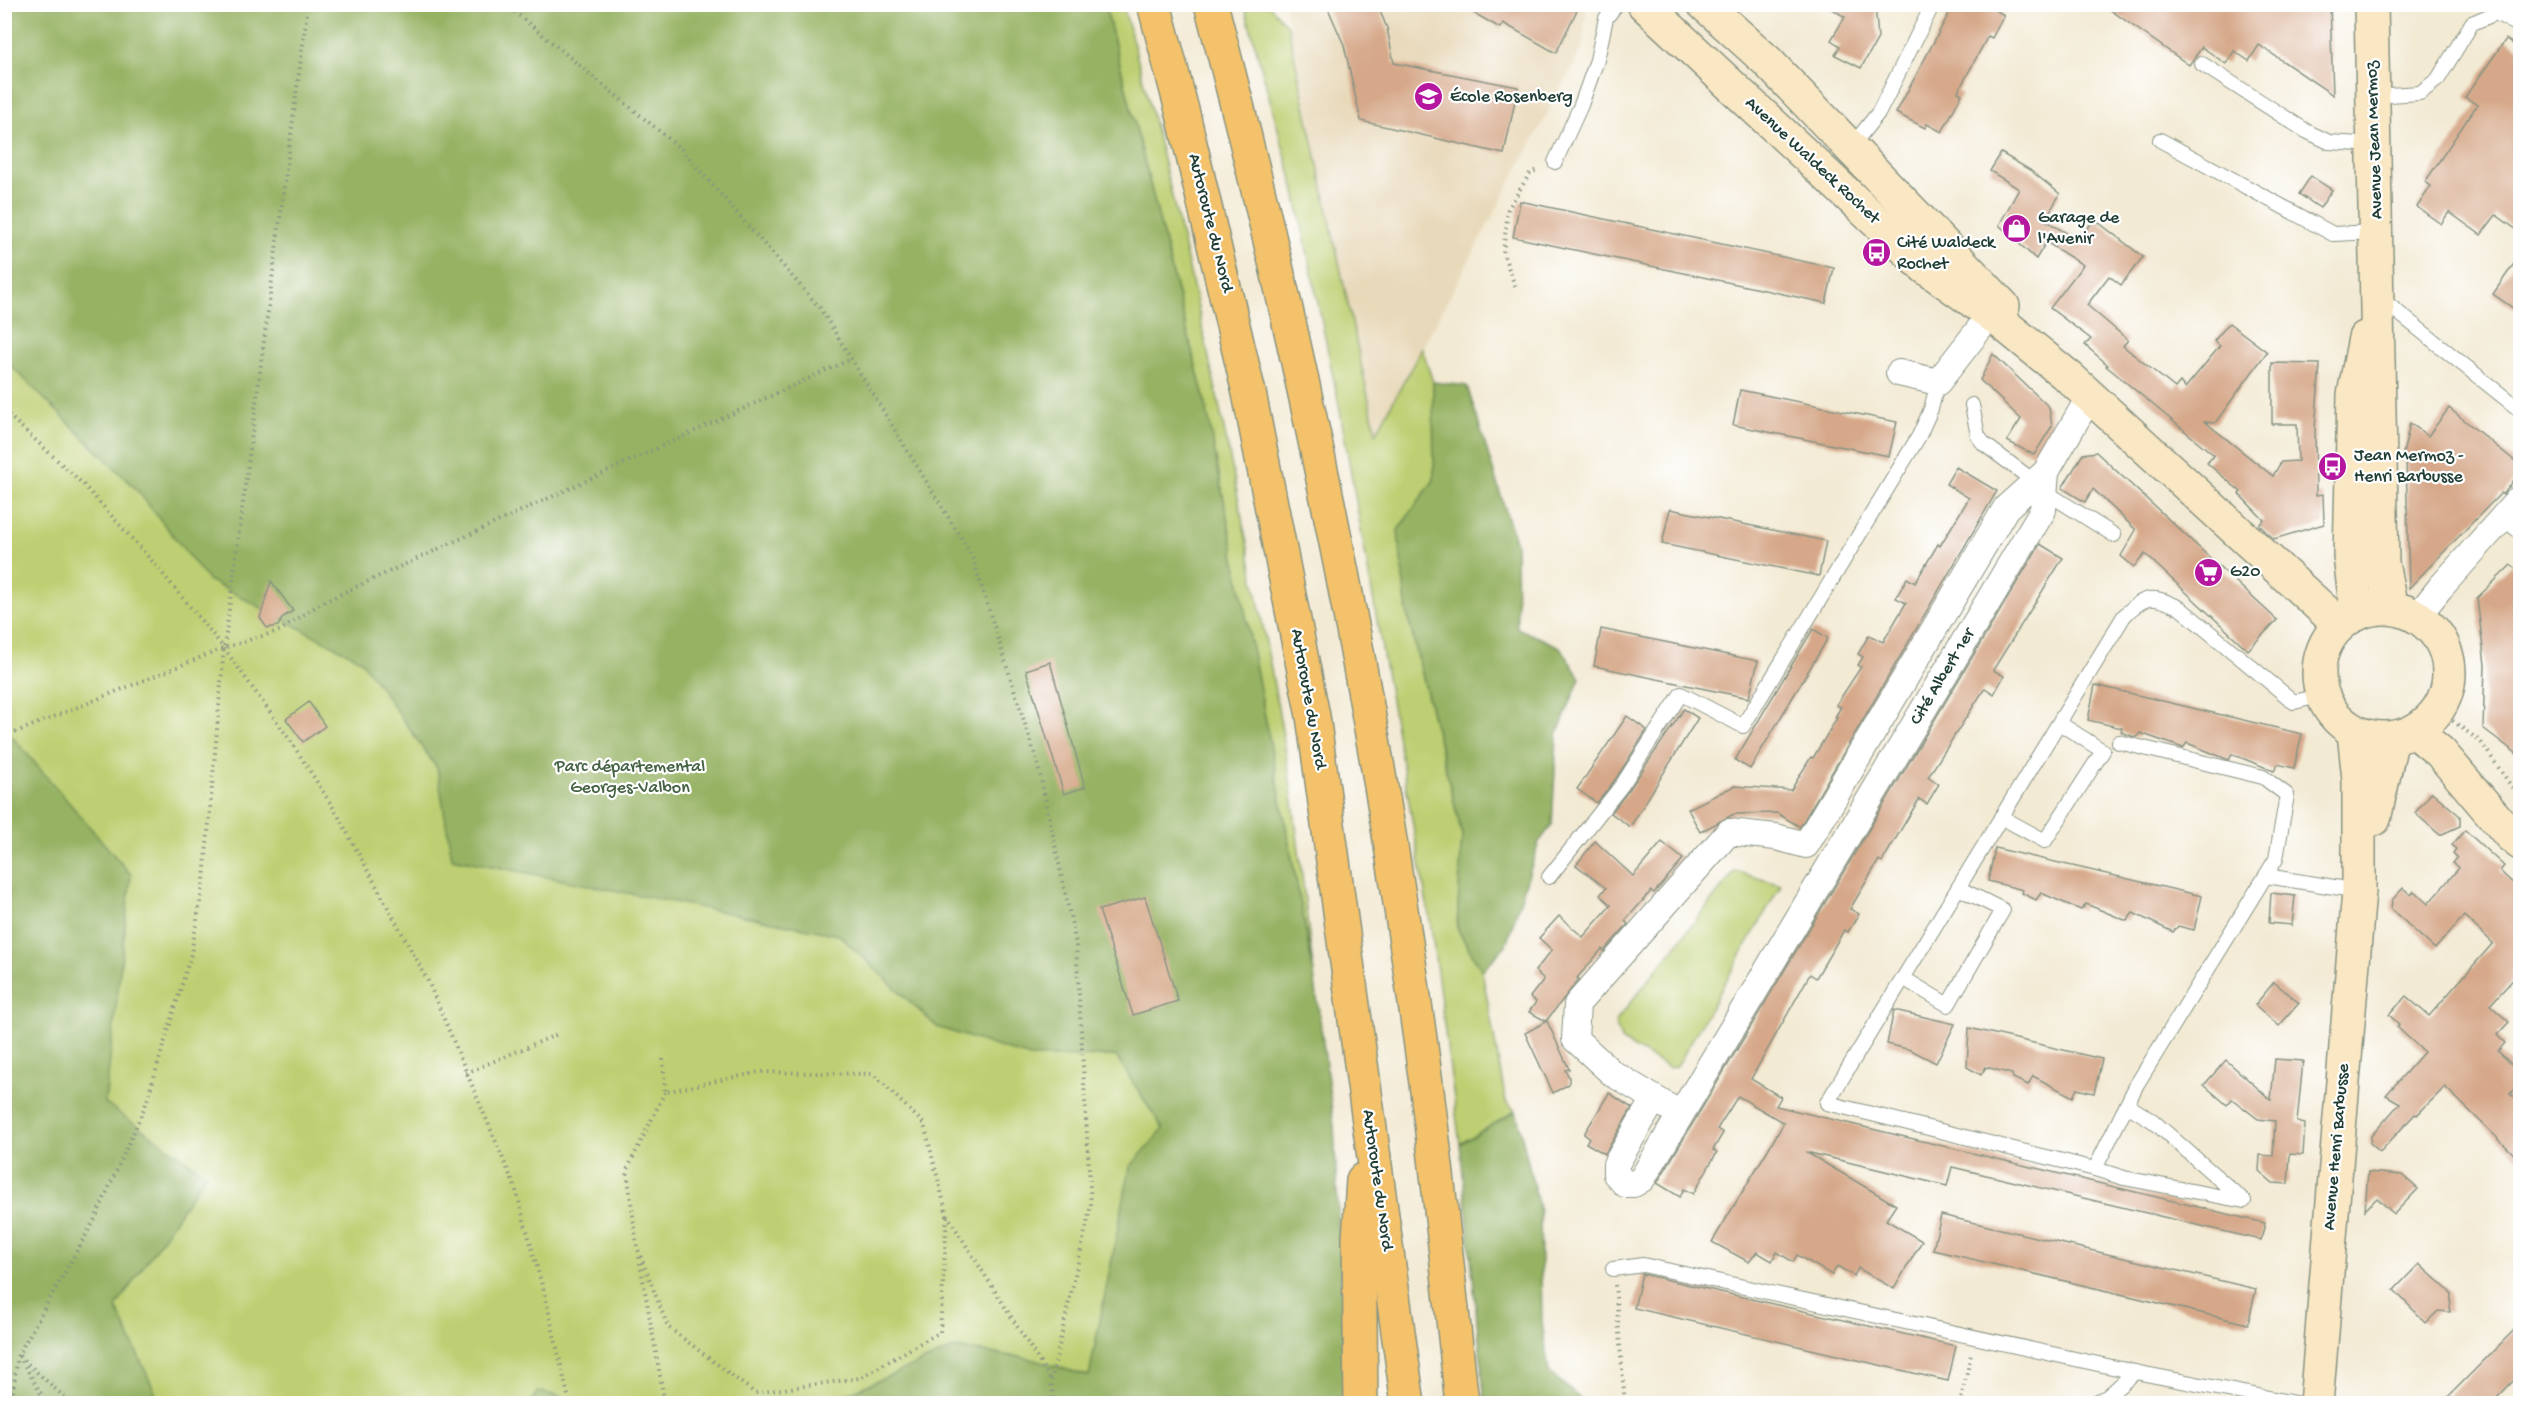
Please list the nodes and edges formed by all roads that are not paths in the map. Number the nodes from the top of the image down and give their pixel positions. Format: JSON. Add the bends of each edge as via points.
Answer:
{"nodes":[{"id":1,"x":1155,"y":4,"type":"edge"},
{"id":2,"x":1210,"y":4,"type":"edge"},
{"id":3,"x":1617,"y":4,"type":"edge"},
{"id":4,"x":1644,"y":4,"type":"edge"},
{"id":5,"x":1933,"y":4,"type":"edge"},
{"id":6,"x":2371,"y":4,"type":"edge"},
{"id":7,"x":1709,"y":6,"type":"edge"},
{"id":8,"x":2520,"y":26,"type":"edge"},
{"id":9,"x":2202,"y":64,"type":"dead end"},
{"id":10,"x":2373,"y":96,"type":"junction"},
{"id":11,"x":2160,"y":140,"type":"dead end"},
{"id":12,"x":2375,"y":145,"type":"junction"},
{"id":13,"x":1851,"y":147,"type":"junction"},
{"id":14,"x":1555,"y":162,"type":"road end"},
{"id":15,"x":2377,"y":232,"type":"junction"},
{"id":16,"x":2378,"y":286,"type":"junction"},
{"id":17,"x":1991,"y":314,"type":"junction"},
{"id":18,"x":1899,"y":373,"type":"dead end"},
{"id":19,"x":1938,"y":382,"type":"junction"},
{"id":20,"x":2080,"y":387,"type":"junction"},
{"id":21,"x":1972,"y":405,"type":"dead end"},
{"id":22,"x":2520,"y":410,"type":"edge"},
{"id":23,"x":2042,"y":482,"type":"junction"},
{"id":24,"x":2520,"y":498,"type":"edge"},
{"id":25,"x":2204,"y":501,"type":"junction"},
{"id":26,"x":2511,"y":525,"type":"edge"},
{"id":27,"x":2114,"y":535,"type":"dead end"},
{"id":28,"x":2404,"y":613,"type":"junction"},
{"id":29,"x":2348,"y":619,"type":"junction"},
{"id":30,"x":2322,"y":653,"type":"junction"},
{"id":31,"x":2323,"y":695,"type":"junction"},
{"id":32,"x":2059,"y":723,"type":"junction"},
{"id":33,"x":2414,"y":727,"type":"junction"},
{"id":34,"x":2354,"y":732,"type":"junction"},
{"id":35,"x":2119,"y":742,"type":"dead end"},
{"id":36,"x":2001,"y":817,"type":"junction"},
{"id":37,"x":2520,"y":832,"type":"edge"},
{"id":38,"x":2520,"y":843,"type":"edge"},
{"id":39,"x":1806,"y":845,"type":"junction"},
{"id":40,"x":1549,"y":876,"type":"dead end"},
{"id":41,"x":1823,"y":876,"type":"junction"},
{"id":42,"x":2266,"y":876,"type":"junction"},
{"id":43,"x":1958,"y":888,"type":"junction"},
{"id":44,"x":2359,"y":891,"type":"junction"},
{"id":45,"x":1903,"y":978,"type":"junction"},
{"id":46,"x":1654,"y":1099,"type":"junction"},
{"id":47,"x":2127,"y":1105,"type":"junction"},
{"id":48,"x":1367,"y":1109,"type":"junction"},
{"id":49,"x":1680,"y":1114,"type":"junction"},
{"id":50,"x":2095,"y":1169,"type":"junction"},
{"id":51,"x":1613,"y":1269,"type":"road end"},
{"id":52,"x":2135,"y":1372,"type":"junction"},
{"id":53,"x":1361,"y":1404,"type":"edge"},
{"id":54,"x":1408,"y":1404,"type":"edge"},
{"id":55,"x":1462,"y":1404,"type":"edge"},
{"id":56,"x":2091,"y":1404,"type":"edge"},
{"id":57,"x":2300,"y":1404,"type":"edge"},
{"id":58,"x":2316,"y":1404,"type":"edge"}],
"edges":[{"from":1,"to":48,"type":"highway","name":"Autoroute du Nord","via":[[1250,393],[1307,681]]},
{"from":2,"to":55,"type":"highway","via":[[1282,291],[1366,701],[1411,975]]},
{"from":3,"to":14,"type":"lane","via":[[1606,18],[1597,60]]},
{"from":4,"to":17,"type":"main road","name":"Avenue Waldeck Rochet","via":[[1925,267]]},
{"from":5,"to":13,"type":"lane","via":[[1879,112]]},
{"from":6,"to":10,"type":"main road","name":"Avenue Jean Mermoz"},
{"from":7,"to":13,"type":"main road","name":"Avenue Waldeck Rochet"},
{"from":8,"to":10,"type":"lane","via":[[2496,13],[2472,23],[2438,79],[2420,93]]},
{"from":9,"to":12,"type":"lane","via":[[2329,142]]},
{"from":10,"to":12,"type":"main road","name":"Avenue Jean Mermoz"},
{"from":11,"to":15,"type":"lane","via":[[2333,234]]},
{"from":12,"to":15,"type":"main road","name":"Avenue Jean Mermoz"},
{"from":13,"to":20,"type":"main road","name":"Avenue Waldeck Rochet"},
{"from":15,"to":16,"type":"main road","name":"Avenue Jean Mermoz"},
{"from":16,"to":22,"type":"lane"},
{"from":16,"to":28,"type":"main road","name":"Avenue Jean Mermoz","via":[[2382,563]]},
{"from":16,"to":29,"type":"main road","name":"Avenue Jean Mermoz","via":[[2354,395]]},
{"from":17,"to":19,"type":"street"},
{"from":17,"to":20,"type":"main road","name":"Avenue Waldeck Rochet"},
{"from":18,"to":19,"type":"street"},
{"from":19,"to":40,"type":"lane","via":[[1919,436],[1743,726],[1681,694],[1622,785]]},
{"from":20,"to":23,"type":"street","name":"Cité Albert 1er"},
{"from":20,"to":25,"type":"main road","name":"Avenue Waldeck Rochet"},
{"from":21,"to":23,"type":"lane","via":[[1980,440]]},
{"from":23,"to":27,"type":"lane"},
{"from":23,"to":39,"type":"street","name":"Cité Albert 1er","via":[[2006,508]]},
{"from":23,"to":41,"type":"street","name":"Cité Albert 1er","via":[[2043,510]]},
{"from":24,"to":26,"type":"street"},
{"from":25,"to":29,"type":"main road","name":"Avenue Waldeck Rochet"},
{"from":25,"to":30,"type":"main road","name":"Avenue Waldeck Rochet","via":[[2291,603]]},
{"from":26,"to":28,"type":"street"},
{"from":28,"to":29,"type":"main road","via":[[2374,609]]},
{"from":28,"to":33,"type":"main road","via":[[2431,628],[2448,660],[2445,695]]},
{"from":29,"to":30,"type":"main road","via":[[2329,638]]},
{"from":30,"to":31,"type":"main road","via":[[2319,671]]},
{"from":31,"to":32,"type":"lane","via":[[2294,702],[2180,608],[2159,598],[2139,601],[2124,616]]},
{"from":31,"to":34,"type":"main road","via":[[2339,721]]},
{"from":32,"to":36,"type":"lane"},
{"from":32,"to":36,"type":"lane","via":[[2103,751],[2045,841]]},
{"from":33,"to":34,"type":"main road","via":[[2373,738]]},
{"from":33,"to":37,"type":"main road"},
{"from":33,"to":38,"type":"main road"},
{"from":33,"to":44,"type":"main road","name":"Avenue Henri Barbusse"},
{"from":34,"to":44,"type":"main road","name":"Avenue Henri Barbusse","via":[[2359,780]]},
{"from":35,"to":42,"type":"lane","via":[[2263,777],[2287,795],[2276,859]]},
{"from":36,"to":43,"type":"lane"},
{"from":39,"to":41,"type":"street"},
{"from":39,"to":46,"type":"street","via":[[1729,832],[1577,1004],[1575,1039],[1612,1073]]},
{"from":41,"to":49,"type":"street","name":"Cité Albert 1er"},
{"from":42,"to":44,"type":"lane"},
{"from":42,"to":47,"type":"lane"},
{"from":43,"to":45,"type":"lane"},
{"from":43,"to":45,"type":"lane","via":[[2003,910],[1947,1005]]},
{"from":44,"to":58,"type":"main road","name":"Avenue Henri Barbusse"},
{"from":45,"to":50,"type":"lane","via":[[1827,1103]]},
{"from":46,"to":49,"type":"street"},
{"from":46,"to":49,"type":"street","name":"Cité Albert 1er","via":[[1616,1164],[1621,1182],[1634,1185],[1642,1179]]},
{"from":47,"to":50,"type":"lane"},
{"from":47,"to":50,"type":"lane","via":[[2153,1121],[2244,1201]]},
{"from":48,"to":53,"type":"highway","via":[[1359,1239]]},
{"from":48,"to":54,"type":"highway","name":"Autoroute du Nord"},
{"from":51,"to":52,"type":"lane","via":[[1643,1265]]},
{"from":52,"to":56,"type":"lane","via":[[2108,1397]]},
{"from":52,"to":57,"type":"lane"}]}
